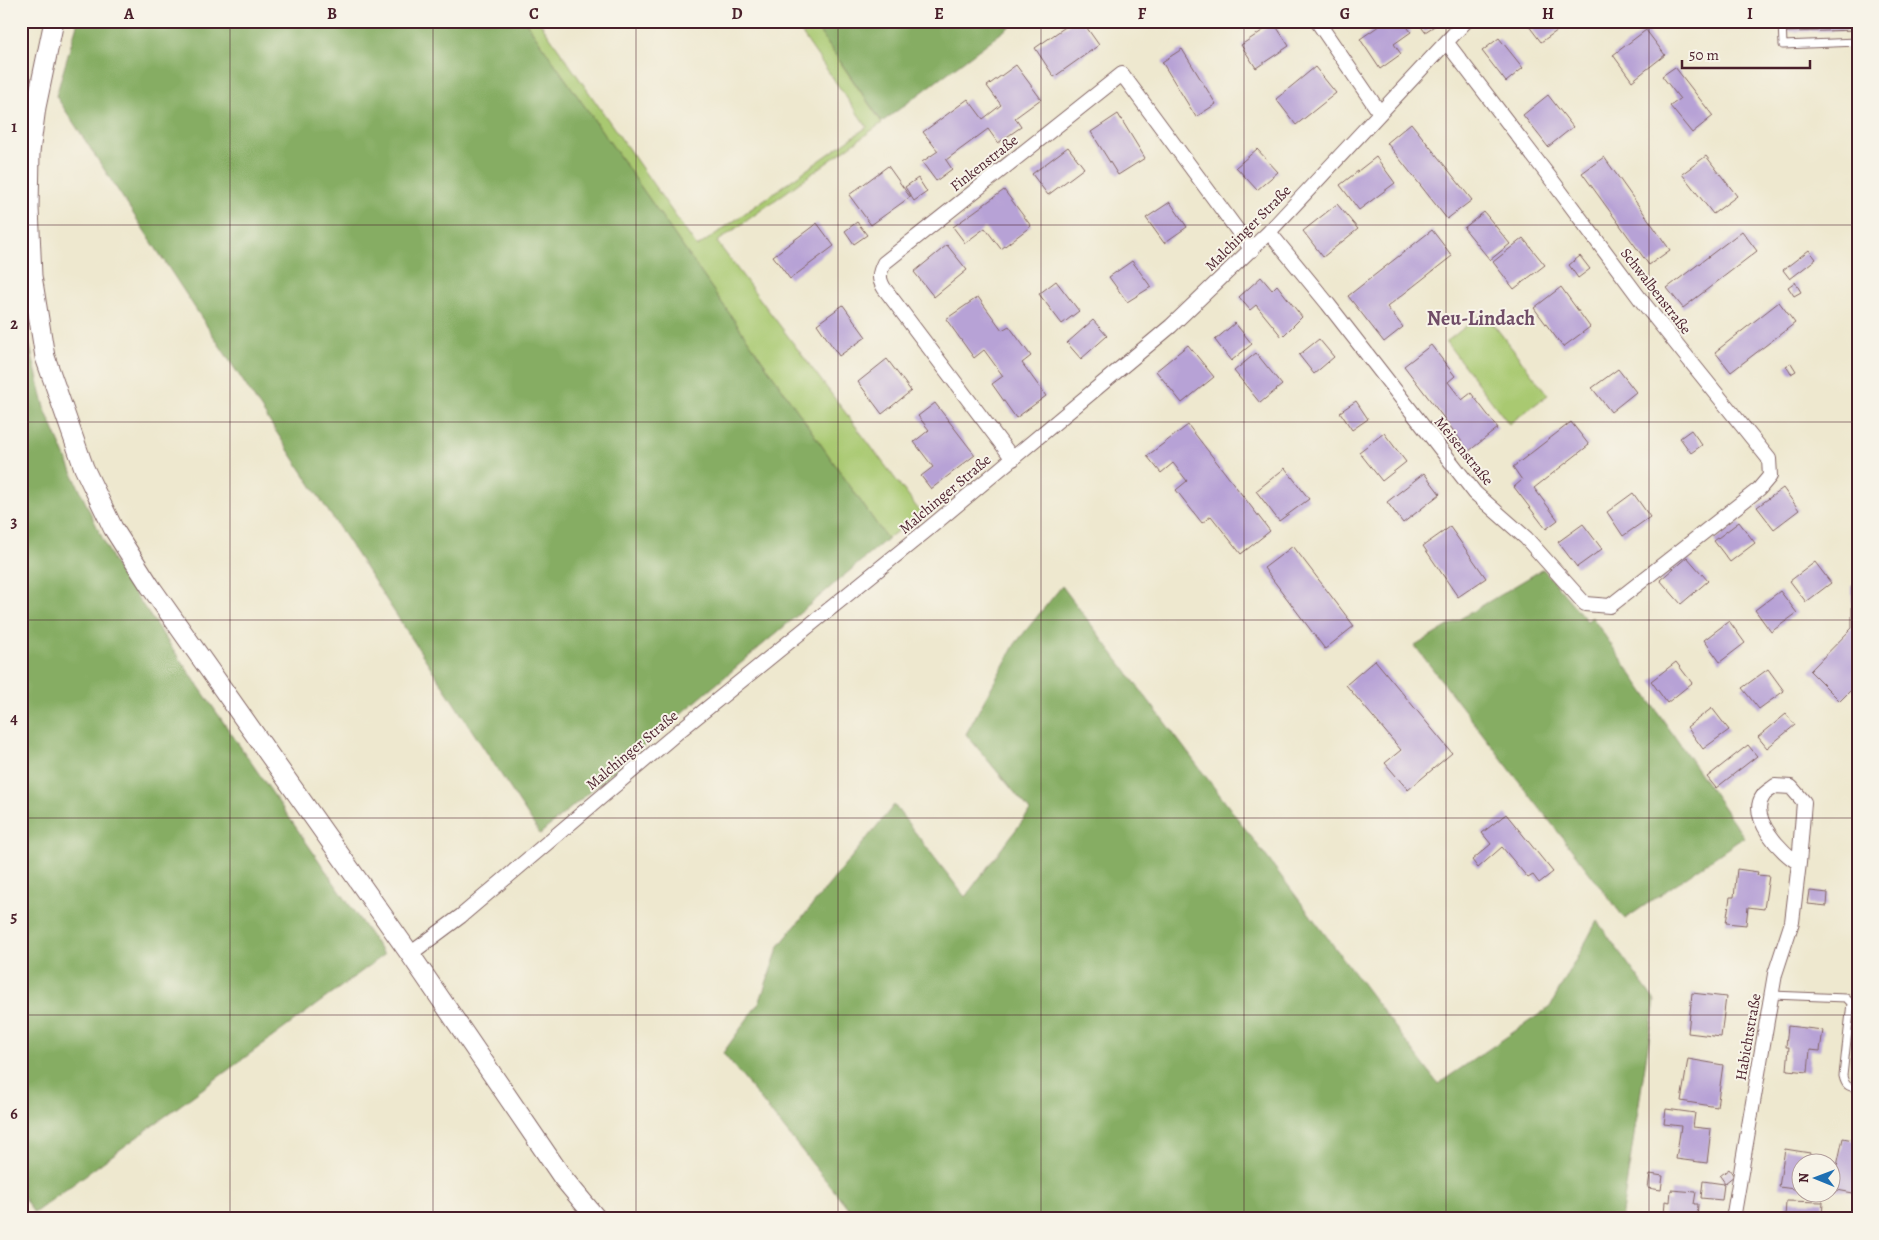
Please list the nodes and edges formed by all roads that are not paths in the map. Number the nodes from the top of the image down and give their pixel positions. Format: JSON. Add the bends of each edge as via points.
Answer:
{"nodes":[{"id":1,"x":54,"y":21,"type":"edge"},
{"id":2,"x":1317,"y":21,"type":"edge"},
{"id":3,"x":1466,"y":21,"type":"edge"},
{"id":4,"x":1782,"y":21,"type":"edge"},
{"id":5,"x":1858,"y":42,"type":"edge"},
{"id":6,"x":1446,"y":44,"type":"junction"},
{"id":7,"x":1380,"y":113,"type":"junction"},
{"id":8,"x":1269,"y":232,"type":"junction"},
{"id":9,"x":1252,"y":250,"type":"junction"},
{"id":10,"x":1013,"y":459,"type":"junction"},
{"id":11,"x":1689,"y":543,"type":"joint"},
{"id":12,"x":1799,"y":863,"type":"junction"},
{"id":13,"x":410,"y":954,"type":"junction"},
{"id":14,"x":1772,"y":995,"type":"junction"},
{"id":15,"x":1858,"y":1088,"type":"edge"},
{"id":16,"x":597,"y":1219,"type":"edge"},
{"id":17,"x":1733,"y":1219,"type":"edge"}],
"edges":[{"from":1,"to":13,"type":"main road","via":[[36,107],[28,208],[32,266],[45,357],[81,459],[113,528],[150,586]]},
{"from":2,"to":7,"type":"street"},
{"from":3,"to":6,"type":"street","name":"Malchinger Straße"},
{"from":4,"to":5,"type":"lane","via":[[1783,45]]},
{"from":6,"to":7,"type":"street","name":"Malchinger Straße"},
{"from":6,"to":11,"type":"street","name":"Schwalbenstraße","via":[[1641,300],[1768,459],[1770,476],[1759,489]]},
{"from":7,"to":8,"type":"street","name":"Malchinger Straße"},
{"from":8,"to":9,"type":"street","name":"Malchinger Straße"},
{"from":8,"to":11,"type":"street","name":"Meisenstraße","via":[[1475,493],[1526,538],[1585,604],[1610,606]]},
{"from":9,"to":10,"type":"street","name":"Malchinger Straße","via":[[1171,326]]},
{"from":9,"to":10,"type":"street","name":"Finkenstraße","via":[[1122,74],[884,262],[879,273],[884,288]]},
{"from":10,"to":13,"type":"street","name":"Malchinger Straße","via":[[678,732],[461,916]]},
{"from":12,"to":12,"type":"street","name":"Habichtstraße","via":[[1804,802],[1791,787],[1775,786],[1762,796],[1759,809],[1762,824],[1780,849]]},
{"from":12,"to":14,"type":"street","name":"Habichtstraße","via":[[1792,922],[1775,974]]},
{"from":13,"to":16,"type":"main road","via":[[563,1178]]},
{"from":14,"to":15,"type":"lane","via":[[1846,998],[1851,1003],[1843,1076],[1848,1086]]},
{"from":14,"to":17,"type":"street","name":"Habichtstraße"}]}
